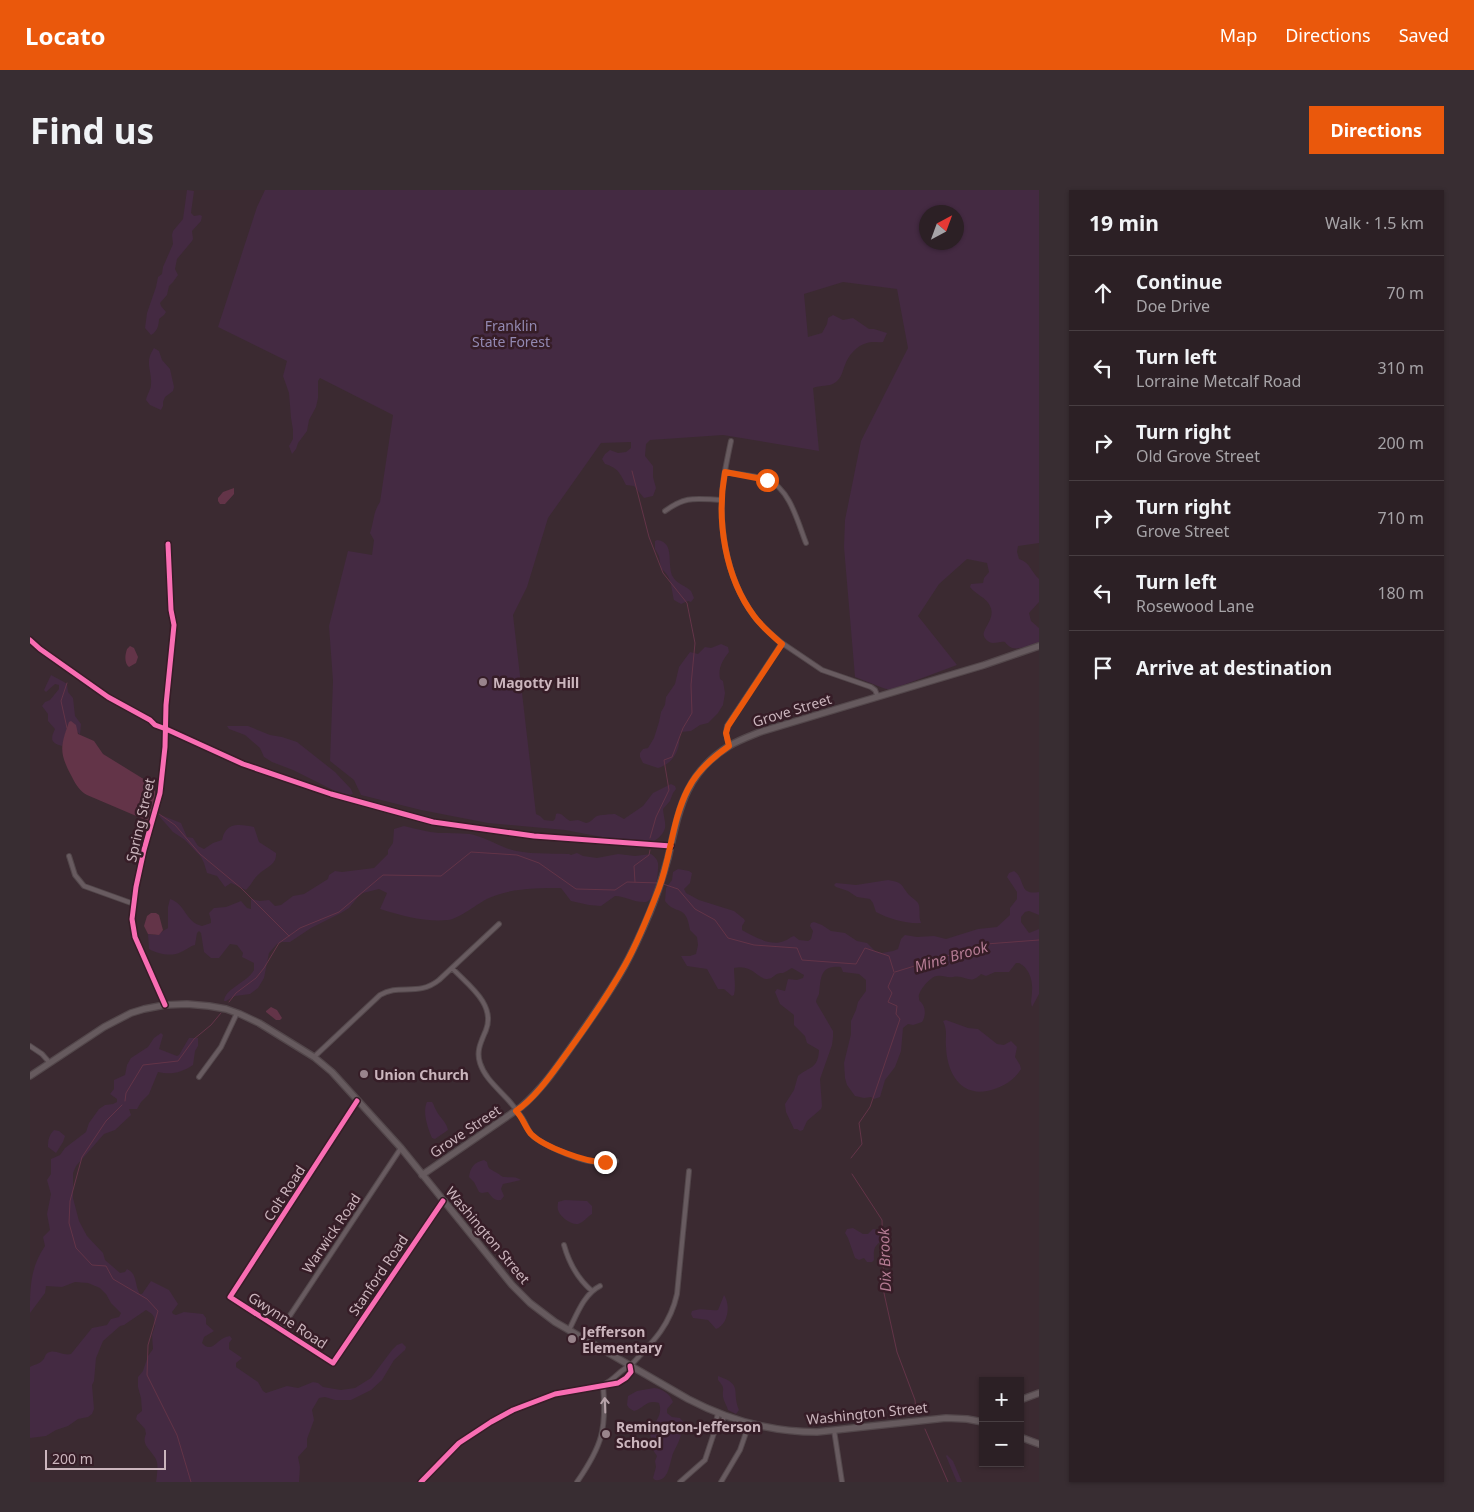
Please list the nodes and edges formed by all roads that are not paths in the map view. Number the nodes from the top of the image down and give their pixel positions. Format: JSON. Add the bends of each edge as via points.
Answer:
{"nodes":[{"id":1,"x":731,"y":442,"type":"dead end"},
{"id":2,"x":725,"y":472,"type":"junction"},
{"id":3,"x":722,"y":500,"type":"junction"},
{"id":4,"x":665,"y":511,"type":"dead end"},
{"id":5,"x":806,"y":543,"type":"dead end"},
{"id":6,"x":168,"y":544,"type":"dead end"},
{"id":7,"x":782,"y":644,"type":"junction"},
{"id":8,"x":1039,"y":646,"type":"edge"},
{"id":9,"x":878,"y":697,"type":"junction"},
{"id":10,"x":729,"y":746,"type":"junction"},
{"id":11,"x":69,"y":856,"type":"dead end"},
{"id":12,"x":134,"y":904,"type":"junction"},
{"id":13,"x":499,"y":924,"type":"dead end"},
{"id":14,"x":452,"y":968,"type":"junction"},
{"id":15,"x":165,"y":1004,"type":"junction"},
{"id":16,"x":237,"y":1013,"type":"junction"},
{"id":17,"x":30,"y":1046,"type":"edge"},
{"id":18,"x":314,"y":1057,"type":"junction"},
{"id":19,"x":49,"y":1062,"type":"junction"},
{"id":20,"x":30,"y":1076,"type":"edge"},
{"id":21,"x":199,"y":1077,"type":"dead end"},
{"id":22,"x":357,"y":1101,"type":"junction"},
{"id":23,"x":516,"y":1111,"type":"junction"},
{"id":24,"x":401,"y":1148,"type":"junction"},
{"id":25,"x":616,"y":1161,"type":"dead end"},
{"id":26,"x":689,"y":1172,"type":"dead end"},
{"id":27,"x":422,"y":1175,"type":"junction"},
{"id":28,"x":443,"y":1201,"type":"junction"},
{"id":29,"x":564,"y":1245,"type":"dead end"},
{"id":30,"x":600,"y":1286,"type":"dead end"},
{"id":31,"x":592,"y":1291,"type":"junction"},
{"id":32,"x":230,"y":1297,"type":"joint"},
{"id":33,"x":281,"y":1329,"type":"junction"},
{"id":34,"x":569,"y":1330,"type":"junction"},
{"id":35,"x":333,"y":1362,"type":"joint"},
{"id":36,"x":630,"y":1366,"type":"junction"},
{"id":37,"x":604,"y":1385,"type":"junction"},
{"id":38,"x":1039,"y":1393,"type":"edge"},
{"id":39,"x":1024,"y":1399,"type":"edge"},
{"id":40,"x":718,"y":1413,"type":"junction"},
{"id":41,"x":725,"y":1416,"type":"junction"},
{"id":42,"x":979,"y":1422,"type":"edge"},
{"id":43,"x":749,"y":1424,"type":"junction"},
{"id":44,"x":834,"y":1430,"type":"junction"},
{"id":45,"x":714,"y":1433,"type":"junction"},
{"id":46,"x":1024,"y":1438,"type":"edge"},
{"id":47,"x":1039,"y":1444,"type":"edge"},
{"id":48,"x":422,"y":1482,"type":"edge"},
{"id":49,"x":577,"y":1482,"type":"edge"},
{"id":50,"x":680,"y":1482,"type":"edge"},
{"id":51,"x":721,"y":1482,"type":"edge"},
{"id":52,"x":842,"y":1482,"type":"edge"}],
"edges":[{"from":1,"to":2,"type":"street"},
{"from":2,"to":3,"type":"street"},
{"from":2,"to":5,"type":"street","via":[[763,479],[779,487],[787,497]]},
{"from":3,"to":4,"type":"street","via":[[685,500]]},
{"from":3,"to":7,"type":"street","via":[[726,551],[739,591],[754,616]]},
{"from":6,"to":12,"type":"street","name":"Spring Street","via":[[174,625],[165,747],[160,794],[144,850]]},
{"from":7,"to":9,"type":"street","via":[[822,670],[870,687]]},
{"from":7,"to":10,"type":"street","via":[[728,726]]},
{"from":8,"to":9,"type":"main road","name":"Grove Street"},
{"from":9,"to":10,"type":"main road","name":"Grove Street","via":[[760,732]]},
{"from":10,"to":23,"type":"main road","name":"Grove Street","via":[[703,768],[688,788],[660,884],[632,953],[609,992],[547,1080]]},
{"from":11,"to":12,"type":"street","via":[[75,876],[84,886]]},
{"from":12,"to":15,"type":"street","name":"Spring Street","via":[[135,937]]},
{"from":13,"to":14,"type":"street"},
{"from":14,"to":18,"type":"street","via":[[428,987],[382,993]]},
{"from":14,"to":23,"type":"street","via":[[485,1004],[488,1018],[479,1049],[481,1066]]},
{"from":15,"to":16,"type":"main road","name":"Washington Street","via":[[209,1006]]},
{"from":15,"to":19,"type":"main road","name":"Washington Street","via":[[120,1018]]},
{"from":16,"to":18,"type":"main road","name":"Washington Street"},
{"from":16,"to":21,"type":"street","via":[[221,1047]]},
{"from":17,"to":19,"type":"street"},
{"from":18,"to":22,"type":"main road","name":"Washington Street"},
{"from":19,"to":20,"type":"main road","name":"Washington Street"},
{"from":22,"to":24,"type":"main road","name":"Washington Street"},
{"from":22,"to":32,"type":"street","name":"Colt Road"},
{"from":23,"to":25,"type":"street","via":[[532,1135],[542,1142],[584,1160]]},
{"from":23,"to":27,"type":"main road","name":"Grove Street"},
{"from":24,"to":27,"type":"main road","name":"Washington Street"},
{"from":24,"to":33,"type":"street","name":"Warwick Road"},
{"from":26,"to":36,"type":"street","via":[[675,1304],[668,1322]]},
{"from":27,"to":28,"type":"main road","name":"Washington Street"},
{"from":28,"to":34,"type":"main road","name":"Washington Street","via":[[518,1291]]},
{"from":28,"to":35,"type":"street","name":"Stanford Road"},
{"from":29,"to":31,"type":"street","via":[[576,1273]]},
{"from":30,"to":31,"type":"street"},
{"from":31,"to":34,"type":"street"},
{"from":32,"to":33,"type":"street","name":"Gwynne Road"},
{"from":33,"to":35,"type":"street","name":"Gwynne Road"},
{"from":34,"to":36,"type":"main road","name":"Washington Street"},
{"from":36,"to":37,"type":"street","via":[[624,1367]]},
{"from":36,"to":37,"type":"street","via":[[632,1372],[624,1380]]},
{"from":36,"to":40,"type":"main road","name":"Washington Street"},
{"from":37,"to":48,"type":"street","via":[[539,1399],[490,1422],[459,1443]]},
{"from":49,"to":37,"type":"street","one_way":true,"via":[[592,1461],[601,1439],[605,1416]]},
{"from":38,"to":39,"type":"main road"},
{"from":40,"to":41,"type":"main road","name":"Washington Street"},
{"from":40,"to":45,"type":"street"},
{"from":41,"to":43,"type":"main road","name":"Washington Street"},
{"from":41,"to":45,"type":"street"},
{"from":42,"to":44,"type":"main road","name":"Washington Street","via":[[946,1418]]},
{"from":43,"to":44,"type":"main road","name":"Washington Street","via":[[798,1432]]},
{"from":43,"to":51,"type":"street","via":[[740,1450]]},
{"from":44,"to":52,"type":"street"},
{"from":45,"to":50,"type":"street","via":[[705,1460]]},
{"from":46,"to":47,"type":"main road"}]}
